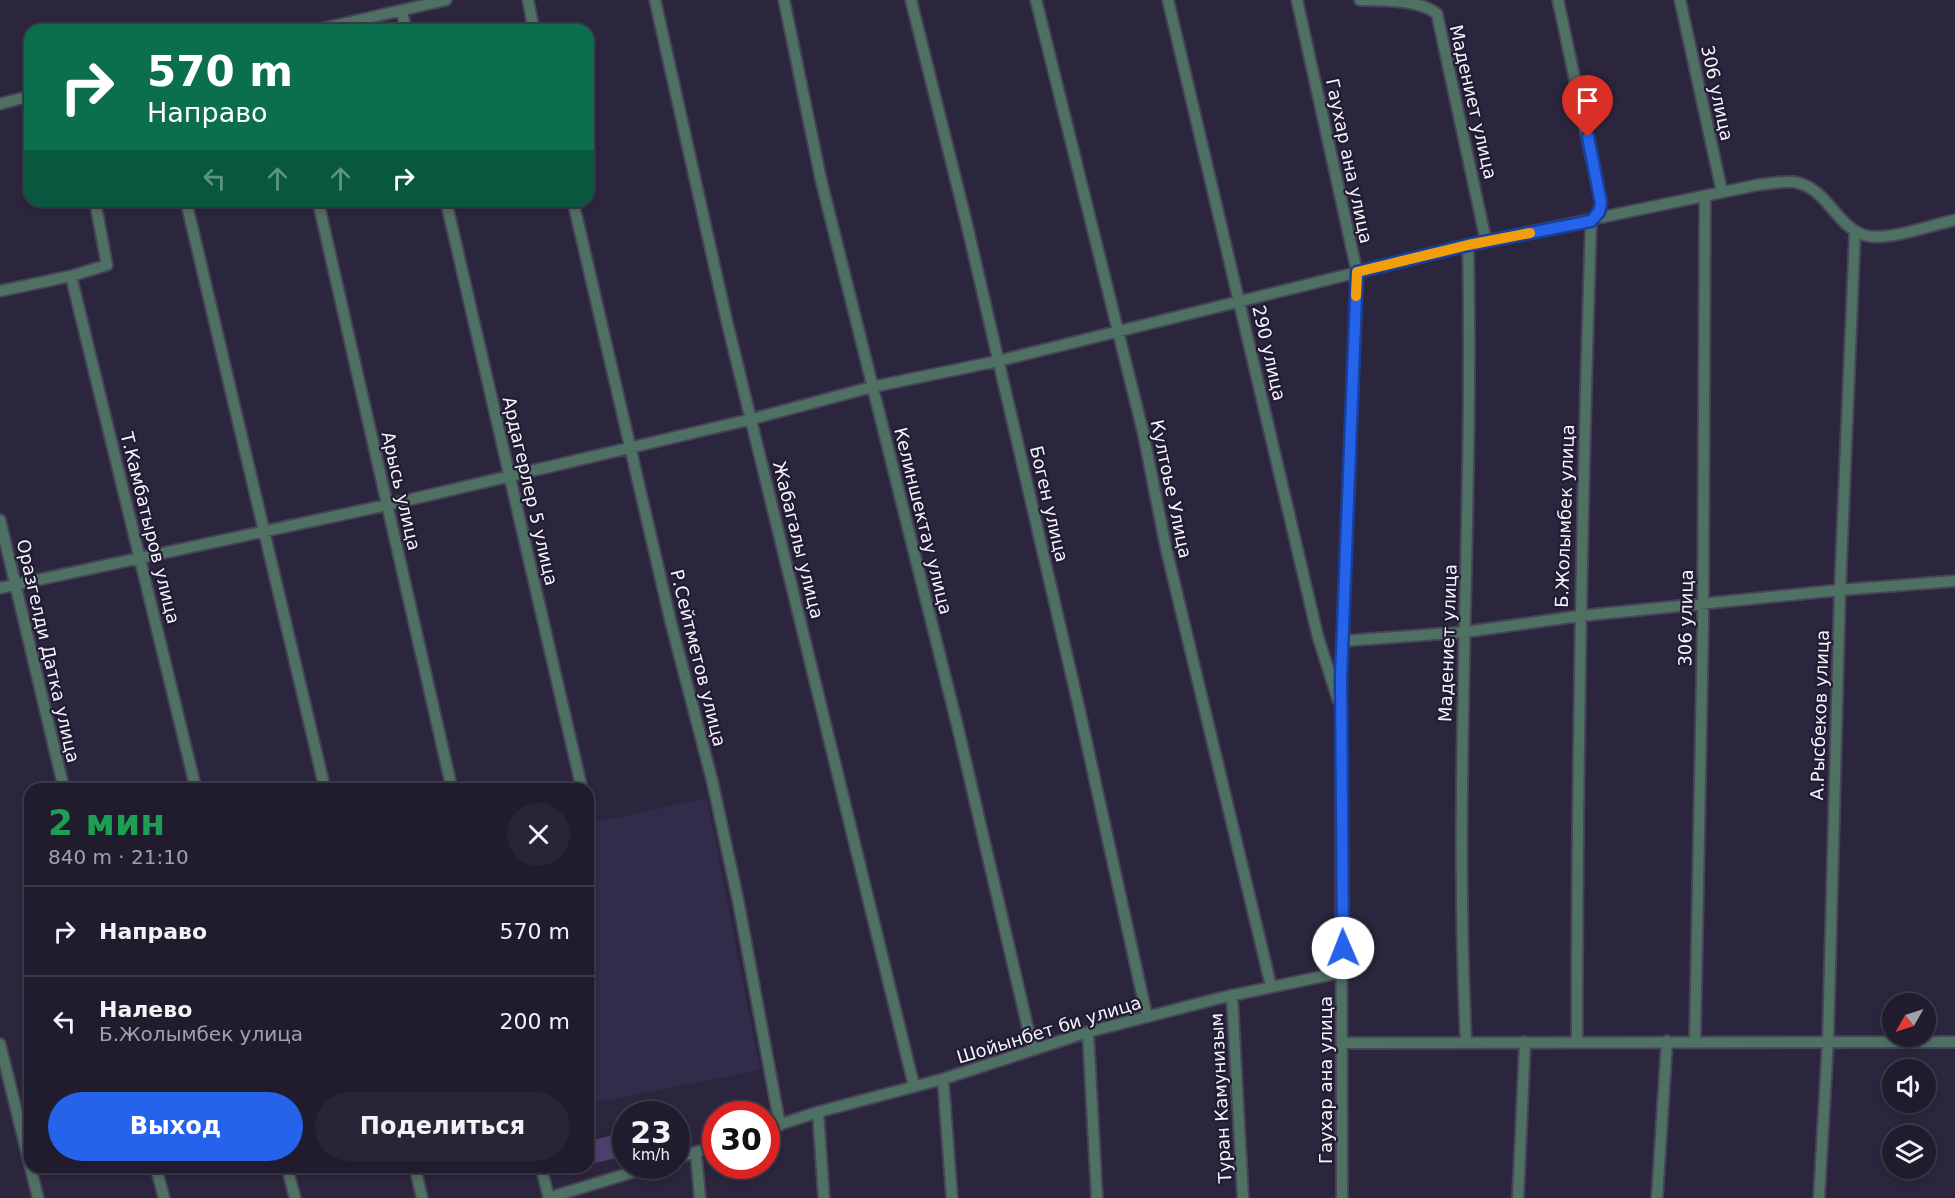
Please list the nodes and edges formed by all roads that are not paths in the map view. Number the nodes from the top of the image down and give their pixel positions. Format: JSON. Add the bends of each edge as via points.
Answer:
{"nodes":[{"id":1,"x":446,"y":0,"type":"edge"},
{"id":2,"x":528,"y":0,"type":"edge"},
{"id":3,"x":656,"y":0,"type":"edge"},
{"id":4,"x":784,"y":0,"type":"edge"},
{"id":5,"x":911,"y":0,"type":"edge"},
{"id":6,"x":1036,"y":0,"type":"edge"},
{"id":7,"x":1168,"y":0,"type":"edge"},
{"id":8,"x":1297,"y":0,"type":"edge"},
{"id":9,"x":1360,"y":0,"type":"edge"},
{"id":10,"x":1558,"y":0,"type":"edge"},
{"id":11,"x":1680,"y":0,"type":"edge"},
{"id":12,"x":402,"y":11,"type":"junction"},
{"id":13,"x":343,"y":24,"type":"edge"},
{"id":14,"x":405,"y":24,"type":"edge"},
{"id":15,"x":533,"y":24,"type":"edge"},
{"id":16,"x":24,"y":98,"type":"edge"},
{"id":17,"x":0,"y":104,"type":"edge"},
{"id":18,"x":1722,"y":192,"type":"junction"},
{"id":19,"x":1705,"y":196,"type":"junction"},
{"id":20,"x":96,"y":207,"type":"edge"},
{"id":21,"x":187,"y":207,"type":"edge"},
{"id":22,"x":319,"y":207,"type":"edge"},
{"id":23,"x":447,"y":207,"type":"edge"},
{"id":24,"x":574,"y":207,"type":"edge"},
{"id":25,"x":1955,"y":220,"type":"edge"},
{"id":26,"x":1591,"y":221,"type":"junction"},
{"id":27,"x":1855,"y":232,"type":"junction"},
{"id":28,"x":1486,"y":241,"type":"junction"},
{"id":29,"x":1468,"y":245,"type":"junction"},
{"id":30,"x":1357,"y":272,"type":"junction"},
{"id":31,"x":71,"y":276,"type":"junction"},
{"id":32,"x":0,"y":291,"type":"edge"},
{"id":33,"x":1240,"y":302,"type":"junction"},
{"id":34,"x":1116,"y":333,"type":"junction"},
{"id":35,"x":998,"y":361,"type":"junction"},
{"id":36,"x":872,"y":387,"type":"junction"},
{"id":37,"x":752,"y":419,"type":"junction"},
{"id":38,"x":630,"y":447,"type":"junction"},
{"id":39,"x":509,"y":474,"type":"junction"},
{"id":40,"x":387,"y":505,"type":"junction"},
{"id":41,"x":0,"y":520,"type":"edge"},
{"id":42,"x":264,"y":532,"type":"junction"},
{"id":43,"x":140,"y":559,"type":"junction"},
{"id":44,"x":1955,"y":581,"type":"edge"},
{"id":45,"x":15,"y":585,"type":"junction"},
{"id":46,"x":0,"y":588,"type":"edge"},
{"id":47,"x":1840,"y":590,"type":"junction"},
{"id":48,"x":1703,"y":604,"type":"junction"},
{"id":49,"x":1579,"y":616,"type":"junction"},
{"id":50,"x":1465,"y":632,"type":"junction"},
{"id":51,"x":1342,"y":641,"type":"junction"},
{"id":52,"x":1341,"y":712,"type":"junction"},
{"id":53,"x":63,"y":783,"type":"edge"},
{"id":54,"x":195,"y":783,"type":"edge"},
{"id":55,"x":324,"y":783,"type":"edge"},
{"id":56,"x":451,"y":783,"type":"edge"},
{"id":57,"x":581,"y":783,"type":"edge"},
{"id":58,"x":1343,"y":972,"type":"junction"},
{"id":59,"x":1271,"y":986,"type":"junction"},
{"id":60,"x":1233,"y":996,"type":"junction"},
{"id":61,"x":1147,"y":1017,"type":"junction"},
{"id":62,"x":1088,"y":1032,"type":"junction"},
{"id":63,"x":1828,"y":1040,"type":"junction"},
{"id":64,"x":1466,"y":1041,"type":"junction"},
{"id":65,"x":1667,"y":1041,"type":"junction"},
{"id":66,"x":1695,"y":1041,"type":"junction"},
{"id":67,"x":1525,"y":1042,"type":"junction"},
{"id":68,"x":1577,"y":1042,"type":"junction"},
{"id":69,"x":1955,"y":1042,"type":"edge"},
{"id":70,"x":1342,"y":1043,"type":"junction"},
{"id":71,"x":0,"y":1044,"type":"edge"},
{"id":72,"x":1033,"y":1050,"type":"junction"},
{"id":73,"x":943,"y":1079,"type":"junction"},
{"id":74,"x":914,"y":1086,"type":"junction"},
{"id":75,"x":776,"y":1101,"type":"edge"},
{"id":76,"x":818,"y":1112,"type":"junction"},
{"id":77,"x":780,"y":1125,"type":"edge"},
{"id":78,"x":24,"y":1141,"type":"edge"},
{"id":79,"x":702,"y":1150,"type":"edge"},
{"id":80,"x":696,"y":1152,"type":"junction"},
{"id":81,"x":690,"y":1154,"type":"edge"},
{"id":82,"x":32,"y":1173,"type":"edge"},
{"id":83,"x":158,"y":1173,"type":"edge"},
{"id":84,"x":289,"y":1173,"type":"edge"},
{"id":85,"x":416,"y":1173,"type":"edge"},
{"id":86,"x":543,"y":1173,"type":"edge"},
{"id":87,"x":618,"y":1179,"type":"edge"},
{"id":88,"x":577,"y":1194,"type":"edge"},
{"id":89,"x":38,"y":1198,"type":"edge"},
{"id":90,"x":164,"y":1198,"type":"edge"},
{"id":91,"x":295,"y":1198,"type":"edge"},
{"id":92,"x":422,"y":1198,"type":"edge"},
{"id":93,"x":549,"y":1198,"type":"edge"},
{"id":94,"x":700,"y":1198,"type":"edge"},
{"id":95,"x":824,"y":1198,"type":"edge"},
{"id":96,"x":952,"y":1198,"type":"edge"},
{"id":97,"x":1097,"y":1198,"type":"edge"},
{"id":98,"x":1243,"y":1198,"type":"edge"},
{"id":99,"x":1342,"y":1198,"type":"edge"},
{"id":100,"x":1518,"y":1198,"type":"edge"},
{"id":101,"x":1657,"y":1198,"type":"edge"},
{"id":102,"x":1819,"y":1198,"type":"edge"}],
"edges":[{"from":1,"to":12,"type":"street"},
{"from":2,"to":15,"type":"street"},
{"from":3,"to":37,"type":"street","name":"Жабагалы улица"},
{"from":4,"to":36,"type":"street","name":"Келиншектау улица","via":[[821,180]]},
{"from":5,"to":35,"type":"street","name":"Боген улица"},
{"from":6,"to":34,"type":"street","name":"Култоье Улица"},
{"from":7,"to":33,"type":"street","name":"290 улица"},
{"from":8,"to":30,"type":"street","name":"Гаухар ана улица"},
{"from":9,"to":28,"type":"street","name":"Мадениет улица","via":[[1418,1],[1431,6],[1437,14]]},
{"from":10,"to":26,"type":"street","name":"Б.Жолымбек улица","via":[[1601,203]]},
{"from":11,"to":18,"type":"street","name":"306 улица"},
{"from":12,"to":13,"type":"street"},
{"from":12,"to":14,"type":"street"},
{"from":16,"to":17,"type":"street"},
{"from":18,"to":19,"type":"street"},
{"from":18,"to":27,"type":"street","via":[[1795,182],[1823,196]]},
{"from":19,"to":26,"type":"street"},
{"from":19,"to":48,"type":"street","name":"306 улица"},
{"from":20,"to":31,"type":"street","via":[[107,265]]},
{"from":21,"to":42,"type":"street"},
{"from":22,"to":40,"type":"street","name":"Арысь улица"},
{"from":23,"to":39,"type":"street","name":"Ардагерлер 5 улица"},
{"from":24,"to":38,"type":"street","name":"Р.Сейтметов улица"},
{"from":25,"to":27,"type":"street","via":[[1890,235]]},
{"from":26,"to":28,"type":"street"},
{"from":26,"to":49,"type":"street","name":"Б.Жолымбек улица"},
{"from":27,"to":47,"type":"street","name":"А.Рысбеков улица"},
{"from":28,"to":29,"type":"street"},
{"from":29,"to":30,"type":"street"},
{"from":29,"to":50,"type":"street","name":"Мадениет улица"},
{"from":30,"to":33,"type":"street"},
{"from":30,"to":51,"type":"street","name":"Гаухар ана улица"},
{"from":31,"to":32,"type":"street"},
{"from":31,"to":43,"type":"street","name":"Т.Камбатыров улица"},
{"from":33,"to":34,"type":"street"},
{"from":33,"to":52,"type":"street","name":"290 улица","via":[[1318,636]]},
{"from":34,"to":35,"type":"street"},
{"from":34,"to":59,"type":"street","name":"Култоье Улица","via":[[1143,432],[1166,548]]},
{"from":35,"to":36,"type":"street"},
{"from":35,"to":61,"type":"street","name":"Боген улица"},
{"from":36,"to":37,"type":"street"},
{"from":36,"to":72,"type":"street","name":"Келиншектау улица","via":[[957,724]]},
{"from":37,"to":38,"type":"street"},
{"from":37,"to":74,"type":"street","name":"Жабагалы улица"},
{"from":38,"to":39,"type":"street"},
{"from":38,"to":75,"type":"street","name":"Р.Сейтметов улица","via":[[712,780]]},
{"from":39,"to":40,"type":"street"},
{"from":39,"to":57,"type":"street","name":"Ардагерлер 5 улица"},
{"from":40,"to":42,"type":"street"},
{"from":40,"to":56,"type":"street","name":"Арысь улица"},
{"from":41,"to":45,"type":"street","name":"Оразгелди Датка улица"},
{"from":42,"to":43,"type":"street"},
{"from":42,"to":55,"type":"street"},
{"from":43,"to":45,"type":"street"},
{"from":43,"to":54,"type":"street","name":"Т.Камбатыров улица"},
{"from":44,"to":47,"type":"street"},
{"from":45,"to":46,"type":"street"},
{"from":45,"to":53,"type":"street","name":"Оразгелди Датка улица"},
{"from":47,"to":48,"type":"street"},
{"from":47,"to":63,"type":"street","name":"А.Рысбеков улица"},
{"from":48,"to":49,"type":"street"},
{"from":48,"to":66,"type":"street","name":"306 улица"},
{"from":49,"to":50,"type":"street"},
{"from":49,"to":68,"type":"street","name":"Б.Жолымбек улица"},
{"from":50,"to":51,"type":"street"},
{"from":50,"to":64,"type":"street","name":"Мадениет улица","via":[[1460,854]]},
{"from":51,"to":52,"type":"street","name":"Гаухар ана улица"},
{"from":52,"to":58,"type":"street","name":"Гаухар ана улица"},
{"from":58,"to":59,"type":"street","name":"Шойынбет би улица"},
{"from":58,"to":70,"type":"street","name":"Гаухар ана улица"},
{"from":59,"to":60,"type":"street","name":"Шойынбет би улица"},
{"from":60,"to":61,"type":"street","name":"Шойынбет би улица"},
{"from":60,"to":98,"type":"street","name":"Туран Камунизым"},
{"from":61,"to":62,"type":"street","name":"Шойынбет би улица"},
{"from":62,"to":72,"type":"street","name":"Шойынбет би улица"},
{"from":62,"to":97,"type":"street"},
{"from":63,"to":66,"type":"street"},
{"from":63,"to":69,"type":"street"},
{"from":63,"to":102,"type":"street","name":"А.Рысбеков улица"},
{"from":64,"to":67,"type":"street"},
{"from":64,"to":70,"type":"street"},
{"from":65,"to":66,"type":"street"},
{"from":65,"to":68,"type":"street"},
{"from":65,"to":101,"type":"street"},
{"from":67,"to":68,"type":"street"},
{"from":67,"to":100,"type":"street"},
{"from":70,"to":99,"type":"street","name":"Гаухар ана улица"},
{"from":71,"to":78,"type":"street"},
{"from":72,"to":73,"type":"street","name":"Шойынбет би улица"},
{"from":73,"to":74,"type":"street","name":"Шойынбет би улица"},
{"from":73,"to":96,"type":"street"},
{"from":74,"to":76,"type":"street","name":"Шойынбет би улица"},
{"from":76,"to":77,"type":"street","name":"Шойынбет би улица"},
{"from":76,"to":95,"type":"street"},
{"from":79,"to":80,"type":"street"},
{"from":80,"to":81,"type":"street"},
{"from":80,"to":94,"type":"street"},
{"from":82,"to":89,"type":"street"},
{"from":83,"to":90,"type":"street"},
{"from":84,"to":91,"type":"street"},
{"from":85,"to":92,"type":"street"},
{"from":86,"to":93,"type":"street"},
{"from":87,"to":88,"type":"street"},
{"from":88,"to":93,"type":"street"}]}
